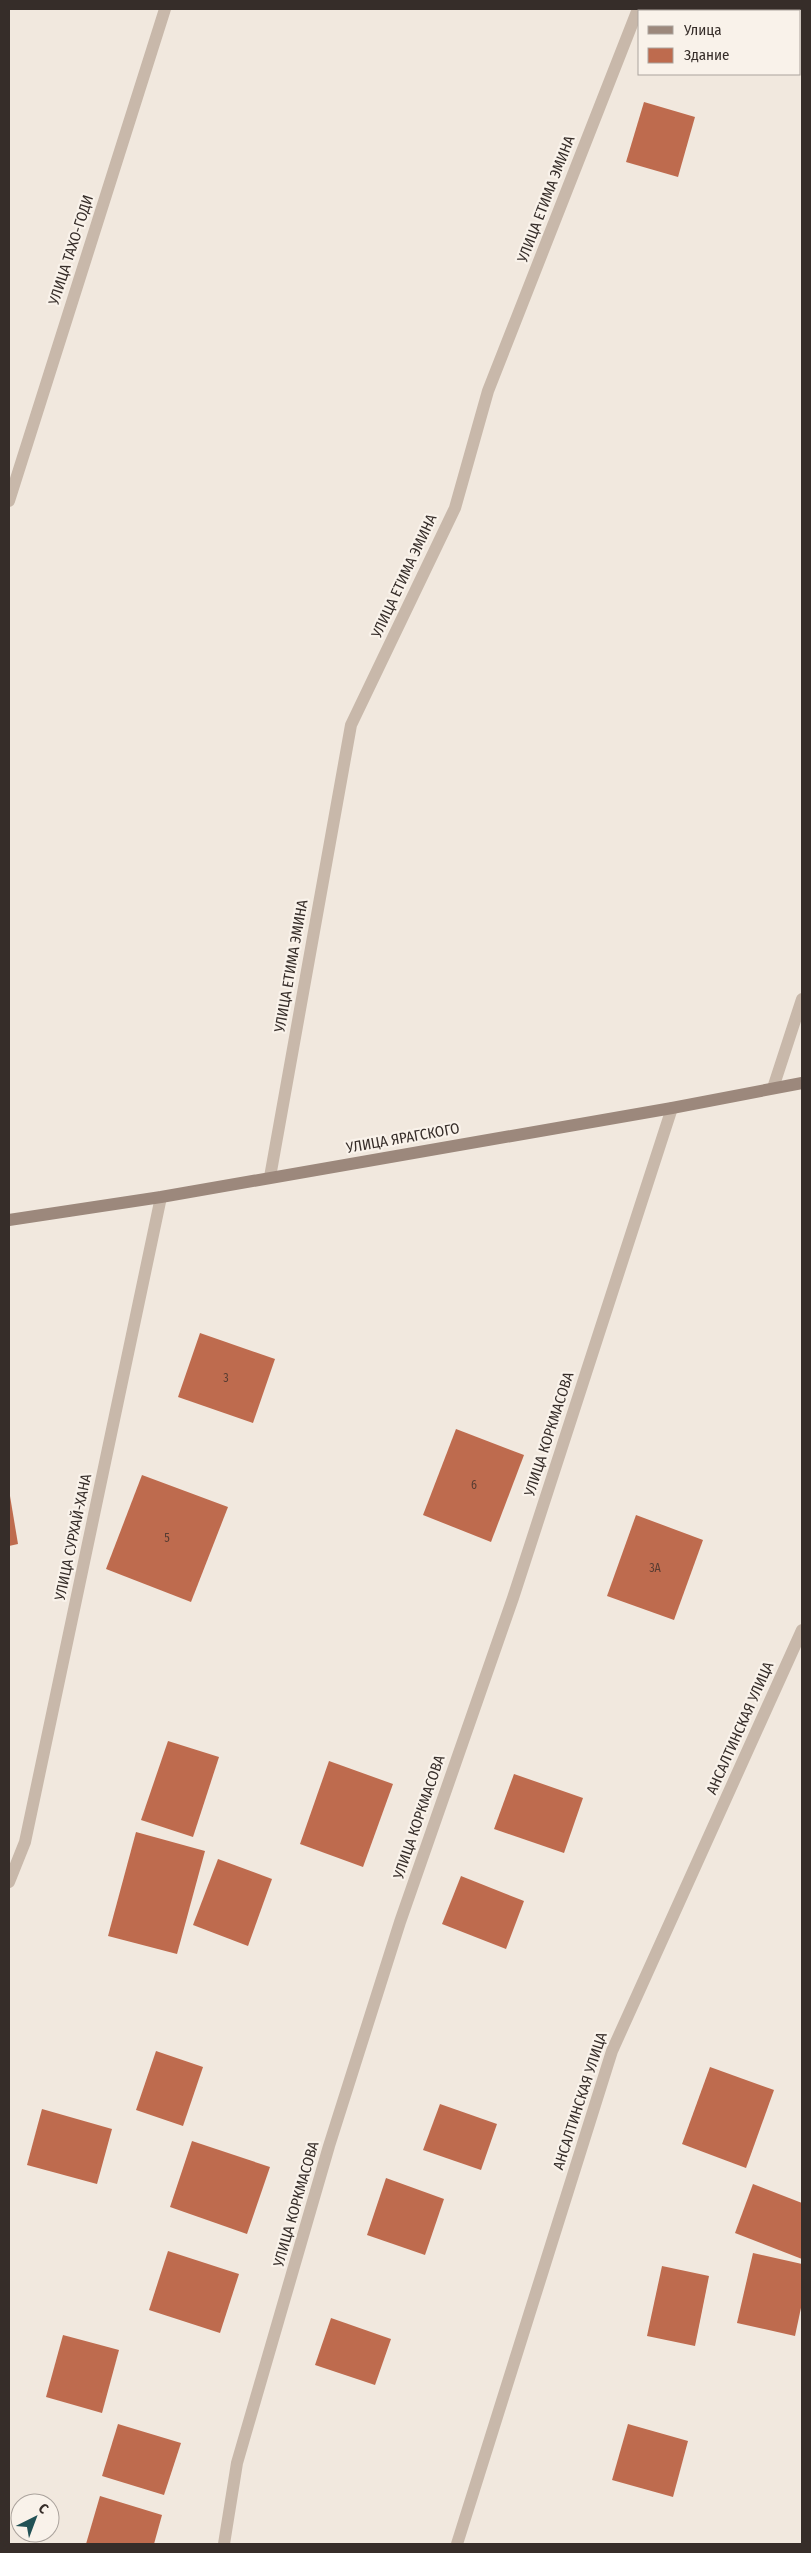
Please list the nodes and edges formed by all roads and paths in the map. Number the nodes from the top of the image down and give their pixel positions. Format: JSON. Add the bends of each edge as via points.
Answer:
{"nodes":[{"id":1,"x":165,"y":9,"type":"edge"},
{"id":2,"x":638,"y":9,"type":"edge"},
{"id":3,"x":9,"y":501,"type":"edge"},
{"id":4,"x":802,"y":999,"type":"edge"},
{"id":5,"x":802,"y":1083,"type":"edge"},
{"id":6,"x":773,"y":1088,"type":"junction"},
{"id":7,"x":672,"y":1108,"type":"junction"},
{"id":8,"x":270,"y":1177,"type":"junction"},
{"id":9,"x":161,"y":1197,"type":"junction"},
{"id":10,"x":9,"y":1220,"type":"edge"},
{"id":11,"x":802,"y":1630,"type":"edge"},
{"id":12,"x":9,"y":1882,"type":"edge"},
{"id":13,"x":224,"y":2544,"type":"edge"},
{"id":14,"x":456,"y":2544,"type":"edge"}],
"edges":[{"from":1,"to":3,"type":"street","name":"УЛИЦА ТАХО-ГОДИ"},
{"from":2,"to":8,"type":"street","name":"УЛИЦА ЕТИМА ЭМИНА","via":[[488,391],[454,508],[352,725]]},
{"from":4,"to":6,"type":"street"},
{"from":5,"to":6,"type":"main road","name":"УЛИЦА ЯРАГСКОГО"},
{"from":6,"to":7,"type":"main road","name":"УЛИЦА ЯРАГСКОГО"},
{"from":7,"to":8,"type":"main road","name":"УЛИЦА ЯРАГСКОГО"},
{"from":7,"to":13,"type":"street","name":"УЛИЦА КОРКМАСОВА","via":[[513,1598],[400,1922],[332,2137],[237,2463]]},
{"from":8,"to":9,"type":"main road","name":"УЛИЦА ЯРАГСКОГО"},
{"from":9,"to":10,"type":"main road","name":"УЛИЦА ЯРАГСКОГО"},
{"from":9,"to":12,"type":"street","name":"УЛИЦА СУРХАЙ-ХАНА","via":[[25,1842]]},
{"from":11,"to":14,"type":"street","name":"АНСАЛТИНСКАЯ УЛИЦА","via":[[612,2051]]}]}
